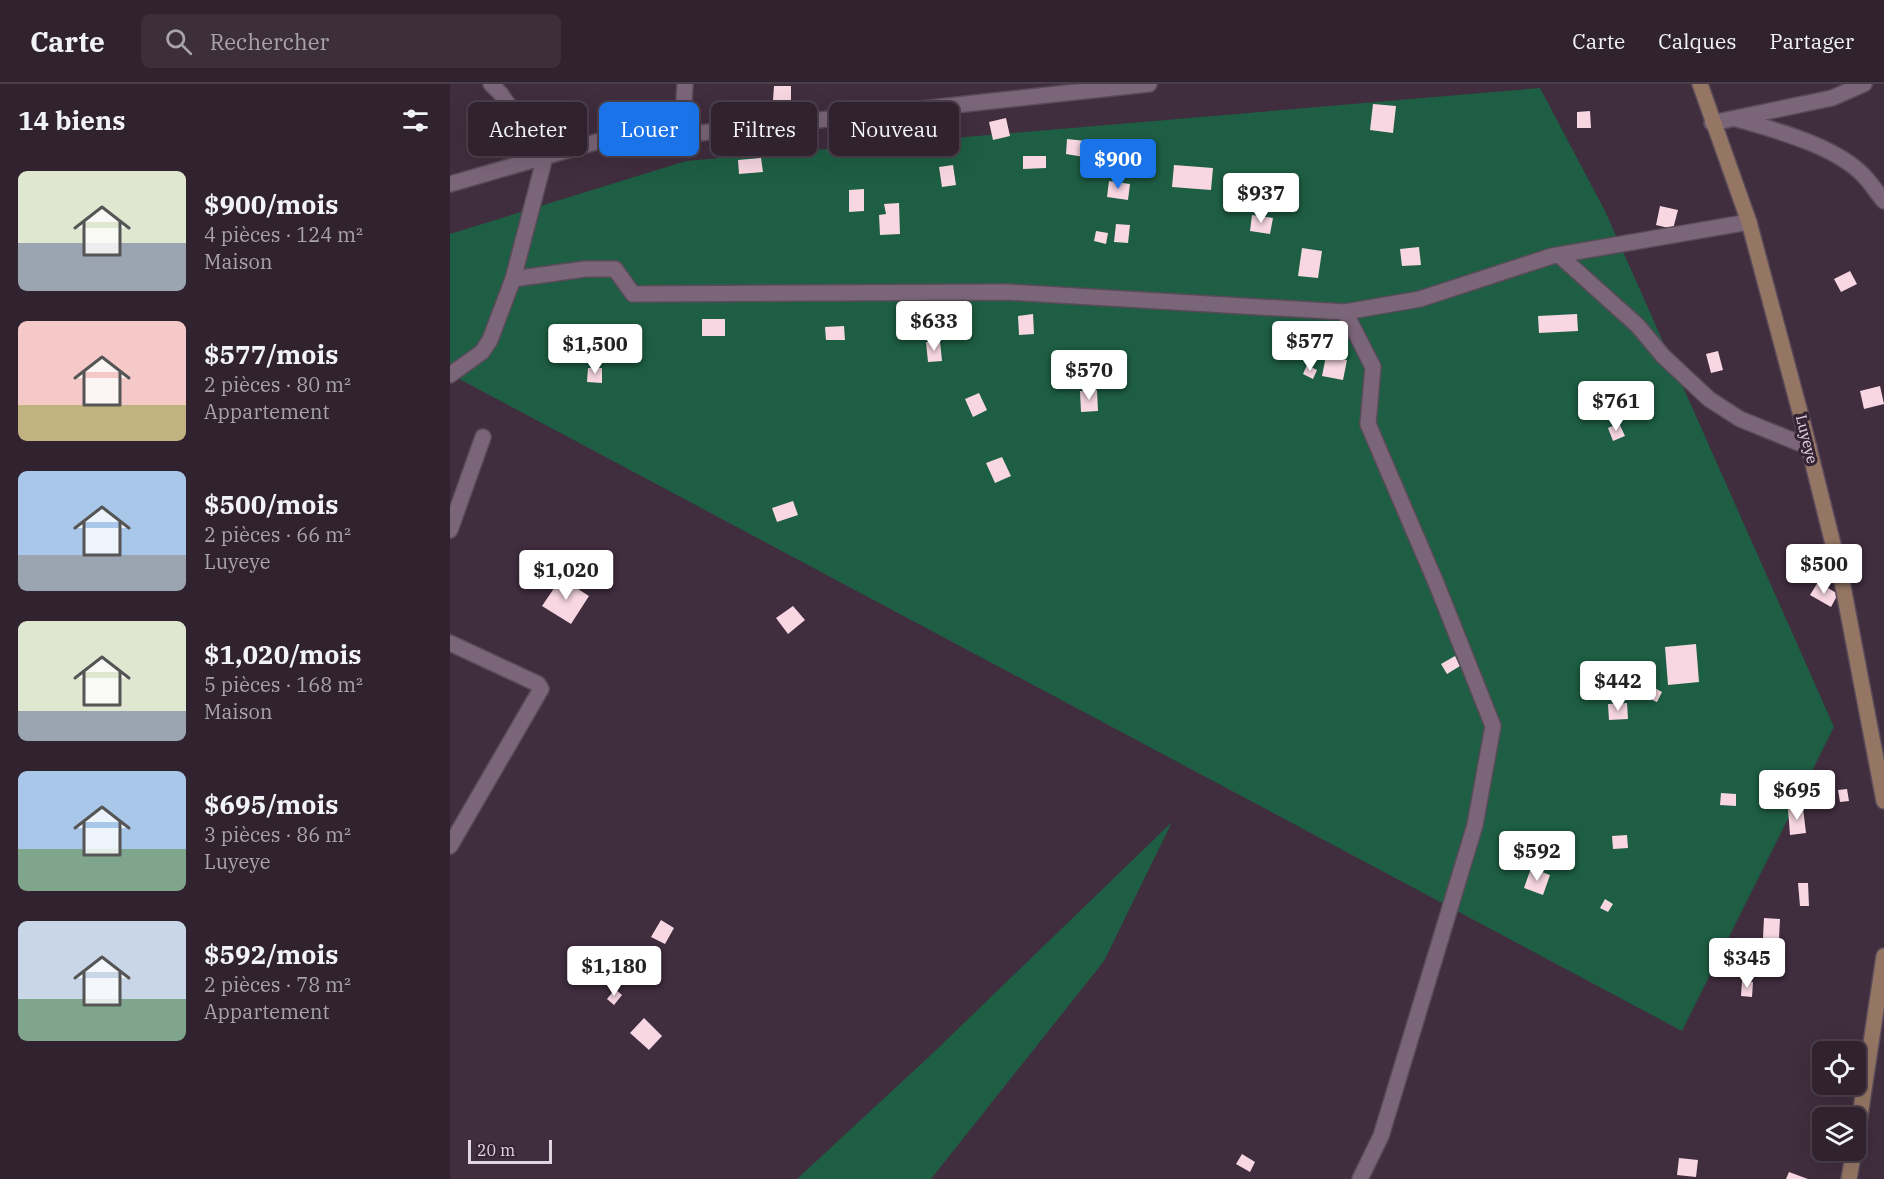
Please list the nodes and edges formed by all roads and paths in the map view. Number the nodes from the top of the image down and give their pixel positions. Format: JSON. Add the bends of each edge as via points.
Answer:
{"nodes":[{"id":1,"x":491,"y":84,"type":"edge"},
{"id":2,"x":685,"y":84,"type":"edge"},
{"id":3,"x":1149,"y":84,"type":"edge"},
{"id":4,"x":1700,"y":84,"type":"edge"},
{"id":5,"x":1864,"y":84,"type":"edge"},
{"id":6,"x":684,"y":102,"type":"edge"},
{"id":7,"x":1737,"y":119,"type":"junction"},
{"id":8,"x":1712,"y":123,"type":"junction"},
{"id":9,"x":699,"y":133,"type":"edge"},
{"id":10,"x":599,"y":141,"type":"edge"},
{"id":11,"x":545,"y":157,"type":"junction"},
{"id":12,"x":450,"y":184,"type":"edge"},
{"id":13,"x":1884,"y":201,"type":"edge"},
{"id":14,"x":1749,"y":222,"type":"junction"},
{"id":15,"x":1559,"y":255,"type":"junction"},
{"id":16,"x":513,"y":279,"type":"junction"},
{"id":17,"x":1345,"y":312,"type":"junction"},
{"id":18,"x":450,"y":375,"type":"edge"},
{"id":19,"x":483,"y":437,"type":"dead end"},
{"id":20,"x":1809,"y":447,"type":"junction"},
{"id":21,"x":450,"y":530,"type":"edge"},
{"id":22,"x":450,"y":643,"type":"edge"},
{"id":23,"x":1884,"y":801,"type":"edge"},
{"id":24,"x":450,"y":846,"type":"edge"},
{"id":25,"x":1884,"y":956,"type":"edge"},
{"id":26,"x":1882,"y":981,"type":"edge"},
{"id":27,"x":1862,"y":1107,"type":"edge"},
{"id":28,"x":1852,"y":1161,"type":"edge"},
{"id":29,"x":1360,"y":1179,"type":"edge"},
{"id":30,"x":1849,"y":1179,"type":"edge"}],
"edges":[{"from":1,"to":11,"type":"street"},
{"from":2,"to":6,"type":"street"},
{"from":3,"to":9,"type":"street"},
{"from":4,"to":8,"type":"street","name":"Luyeye"},
{"from":5,"to":7,"type":"street","via":[[1832,98]]},
{"from":7,"to":8,"type":"street"},
{"from":7,"to":13,"type":"street","via":[[1797,137],[1840,159],[1863,174]]},
{"from":8,"to":14,"type":"street","name":"Luyeye"},
{"from":10,"to":11,"type":"street"},
{"from":11,"to":12,"type":"street"},
{"from":11,"to":16,"type":"street"},
{"from":14,"to":15,"type":"street"},
{"from":14,"to":20,"type":"street","name":"Luyeye"},
{"from":15,"to":17,"type":"street","via":[[1420,299]]},
{"from":15,"to":20,"type":"street","via":[[1638,326],[1709,399],[1740,419]]},
{"from":16,"to":17,"type":"street","via":[[615,269],[633,294],[1007,292]]},
{"from":16,"to":18,"type":"street","via":[[490,340],[482,352]]},
{"from":17,"to":29,"type":"street","via":[[1373,367],[1368,424],[1493,726],[1475,825],[1381,1136]]},
{"from":19,"to":21,"type":"street"},
{"from":20,"to":23,"type":"street","name":"Luyeye","via":[[1841,576]]},
{"from":22,"to":24,"type":"street","via":[[538,684],[541,689]]},
{"from":25,"to":26,"type":"street"},
{"from":26,"to":27,"type":"street"},
{"from":28,"to":30,"type":"street"}]}
